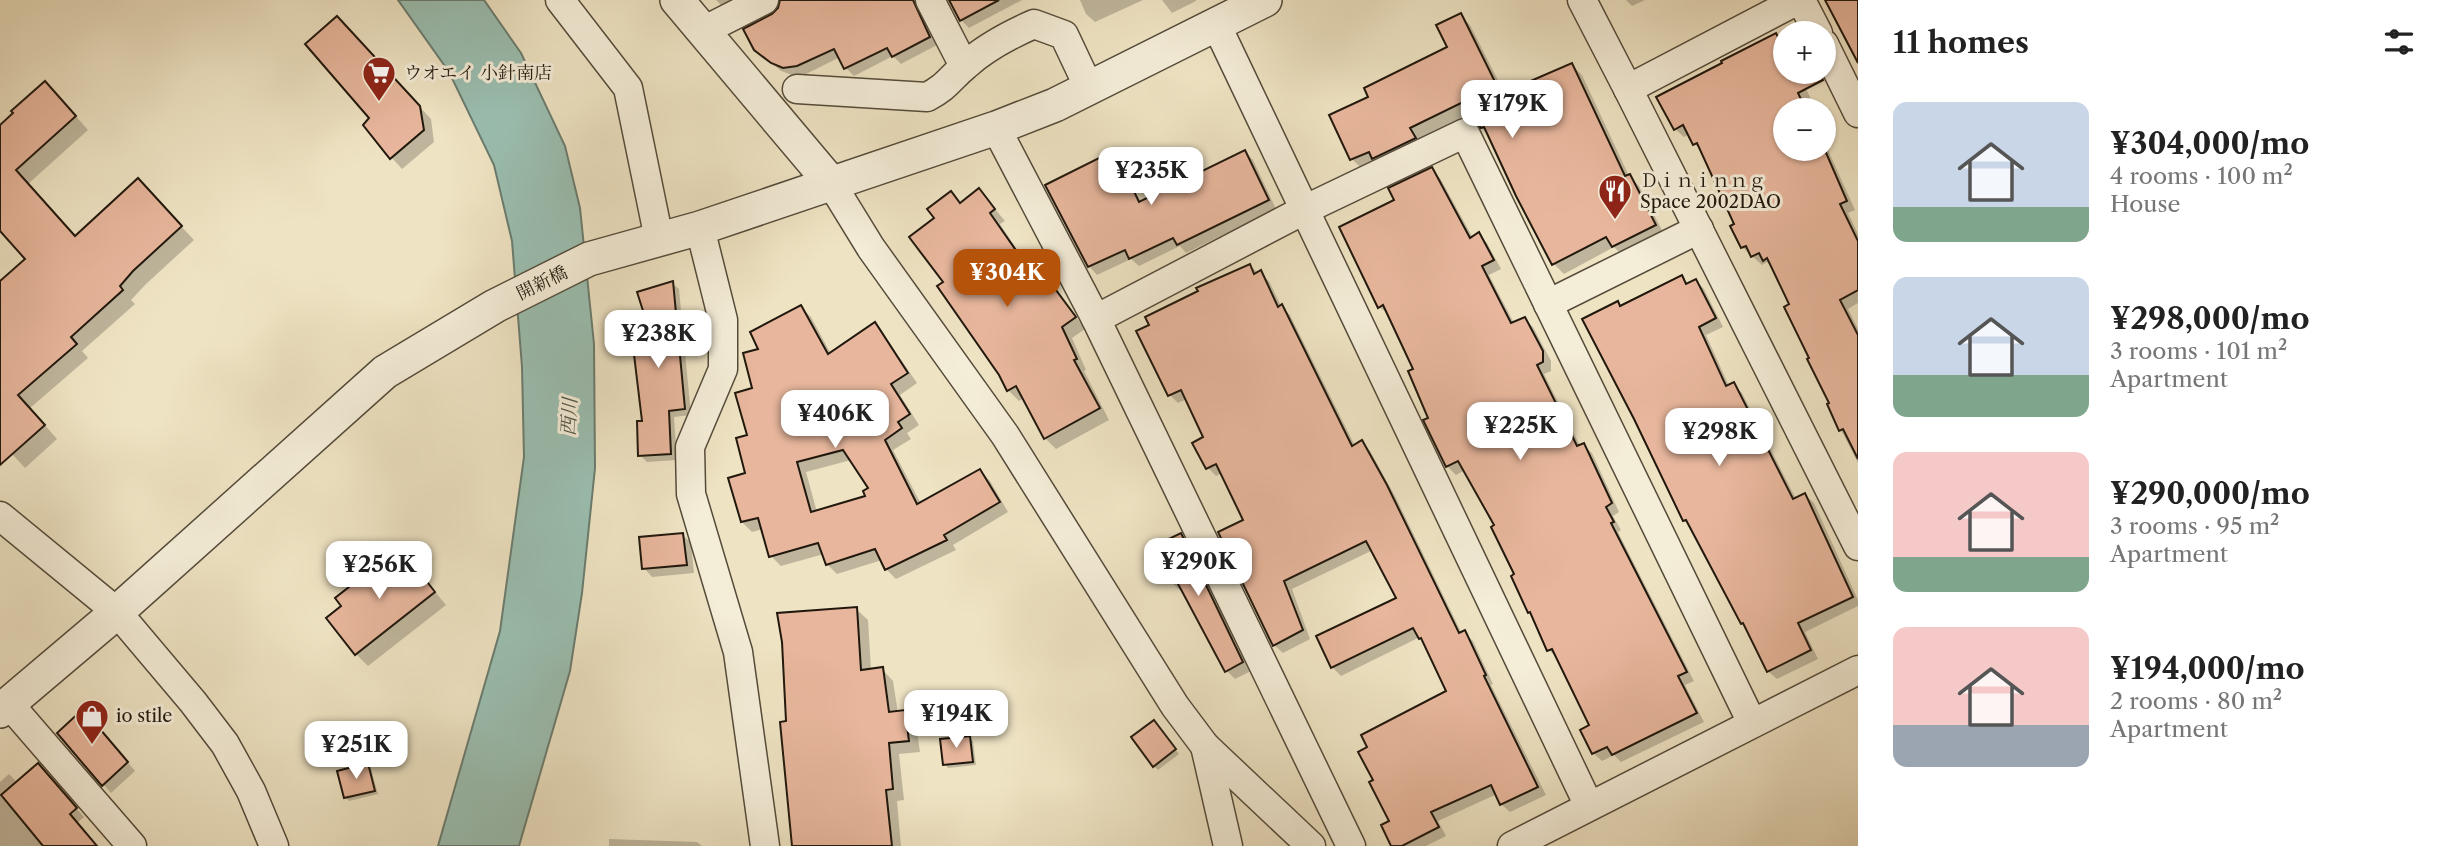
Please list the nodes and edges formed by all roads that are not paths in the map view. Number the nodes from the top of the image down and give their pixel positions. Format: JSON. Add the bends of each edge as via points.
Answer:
{"nodes":[{"id":1,"x":560,"y":0,"type":"edge"},
{"id":2,"x":677,"y":0,"type":"edge"},
{"id":3,"x":764,"y":0,"type":"edge"},
{"id":4,"x":930,"y":0,"type":"edge"},
{"id":5,"x":1265,"y":0,"type":"edge"},
{"id":6,"x":1582,"y":0,"type":"edge"},
{"id":7,"x":1800,"y":0,"type":"edge"},
{"id":8,"x":1811,"y":21,"type":"edge"},
{"id":9,"x":1216,"y":24,"type":"junction"},
{"id":10,"x":703,"y":31,"type":"junction"},
{"id":11,"x":964,"y":66,"type":"junction"},
{"id":12,"x":1836,"y":68,"type":"edge"},
{"id":13,"x":1089,"y":88,"type":"junction"},
{"id":14,"x":797,"y":89,"type":"dead end"},
{"id":15,"x":1629,"y":89,"type":"junction"},
{"id":16,"x":1858,"y":113,"type":"edge"},
{"id":17,"x":996,"y":128,"type":"junction"},
{"id":18,"x":831,"y":183,"type":"junction"},
{"id":19,"x":1304,"y":210,"type":"junction"},
{"id":20,"x":700,"y":228,"type":"junction"},
{"id":21,"x":1699,"y":229,"type":"junction"},
{"id":22,"x":659,"y":239,"type":"junction"},
{"id":23,"x":1548,"y":304,"type":"junction"},
{"id":24,"x":1096,"y":319,"type":"junction"},
{"id":25,"x":0,"y":516,"type":"edge"},
{"id":26,"x":1858,"y":546,"type":"edge"},
{"id":27,"x":117,"y":612,"type":"junction"},
{"id":28,"x":1858,"y":670,"type":"edge"},
{"id":29,"x":4,"y":707,"type":"edge"},
{"id":30,"x":1752,"y":723,"type":"junction"},
{"id":31,"x":1205,"y":746,"type":"junction"},
{"id":32,"x":1589,"y":806,"type":"junction"},
{"id":33,"x":132,"y":846,"type":"edge"},
{"id":34,"x":274,"y":846,"type":"edge"},
{"id":35,"x":765,"y":846,"type":"edge"},
{"id":36,"x":1228,"y":846,"type":"edge"},
{"id":37,"x":1311,"y":846,"type":"edge"},
{"id":38,"x":1351,"y":846,"type":"edge"},
{"id":39,"x":1512,"y":846,"type":"edge"}],
"edges":[{"from":1,"to":22,"type":"street","via":[[628,88]]},
{"from":2,"to":10,"type":"street"},
{"from":3,"to":10,"type":"street"},
{"from":4,"to":11,"type":"street"},
{"from":5,"to":9,"type":"street","name":"開新橋"},
{"from":6,"to":15,"type":"street"},
{"from":7,"to":8,"type":"street"},
{"from":7,"to":15,"type":"street"},
{"from":9,"to":13,"type":"street","name":"開新橋"},
{"from":9,"to":19,"type":"street"},
{"from":10,"to":18,"type":"street"},
{"from":11,"to":13,"type":"street","via":[[1003,38],[1034,24],[1064,35]]},
{"from":11,"to":14,"type":"street","via":[[944,88],[927,97]]},
{"from":12,"to":16,"type":"street"},
{"from":13,"to":17,"type":"street","name":"開新橋"},
{"from":15,"to":21,"type":"street"},
{"from":17,"to":18,"type":"street","name":"開新橋"},
{"from":17,"to":24,"type":"street"},
{"from":18,"to":20,"type":"street","name":"開新橋"},
{"from":18,"to":31,"type":"street","via":[[1005,435],[1175,706]]},
{"from":19,"to":23,"type":"street","via":[[1465,132]]},
{"from":19,"to":24,"type":"street"},
{"from":19,"to":32,"type":"street"},
{"from":20,"to":22,"type":"street","name":"開新橋"},
{"from":20,"to":35,"type":"street","via":[[723,320],[723,369],[690,447],[691,494],[738,652]]},
{"from":21,"to":23,"type":"street"},
{"from":21,"to":26,"type":"street"},
{"from":22,"to":27,"type":"street","name":"開新橋","via":[[589,260],[495,306],[384,372]]},
{"from":23,"to":30,"type":"street"},
{"from":24,"to":38,"type":"street"},
{"from":25,"to":27,"type":"street"},
{"from":27,"to":29,"type":"street","name":"開新橋"},
{"from":27,"to":34,"type":"street","via":[[225,744]]},
{"from":28,"to":30,"type":"street"},
{"from":29,"to":33,"type":"street"},
{"from":30,"to":32,"type":"street"},
{"from":31,"to":36,"type":"street"},
{"from":31,"to":37,"type":"street"},
{"from":32,"to":39,"type":"street"}]}
